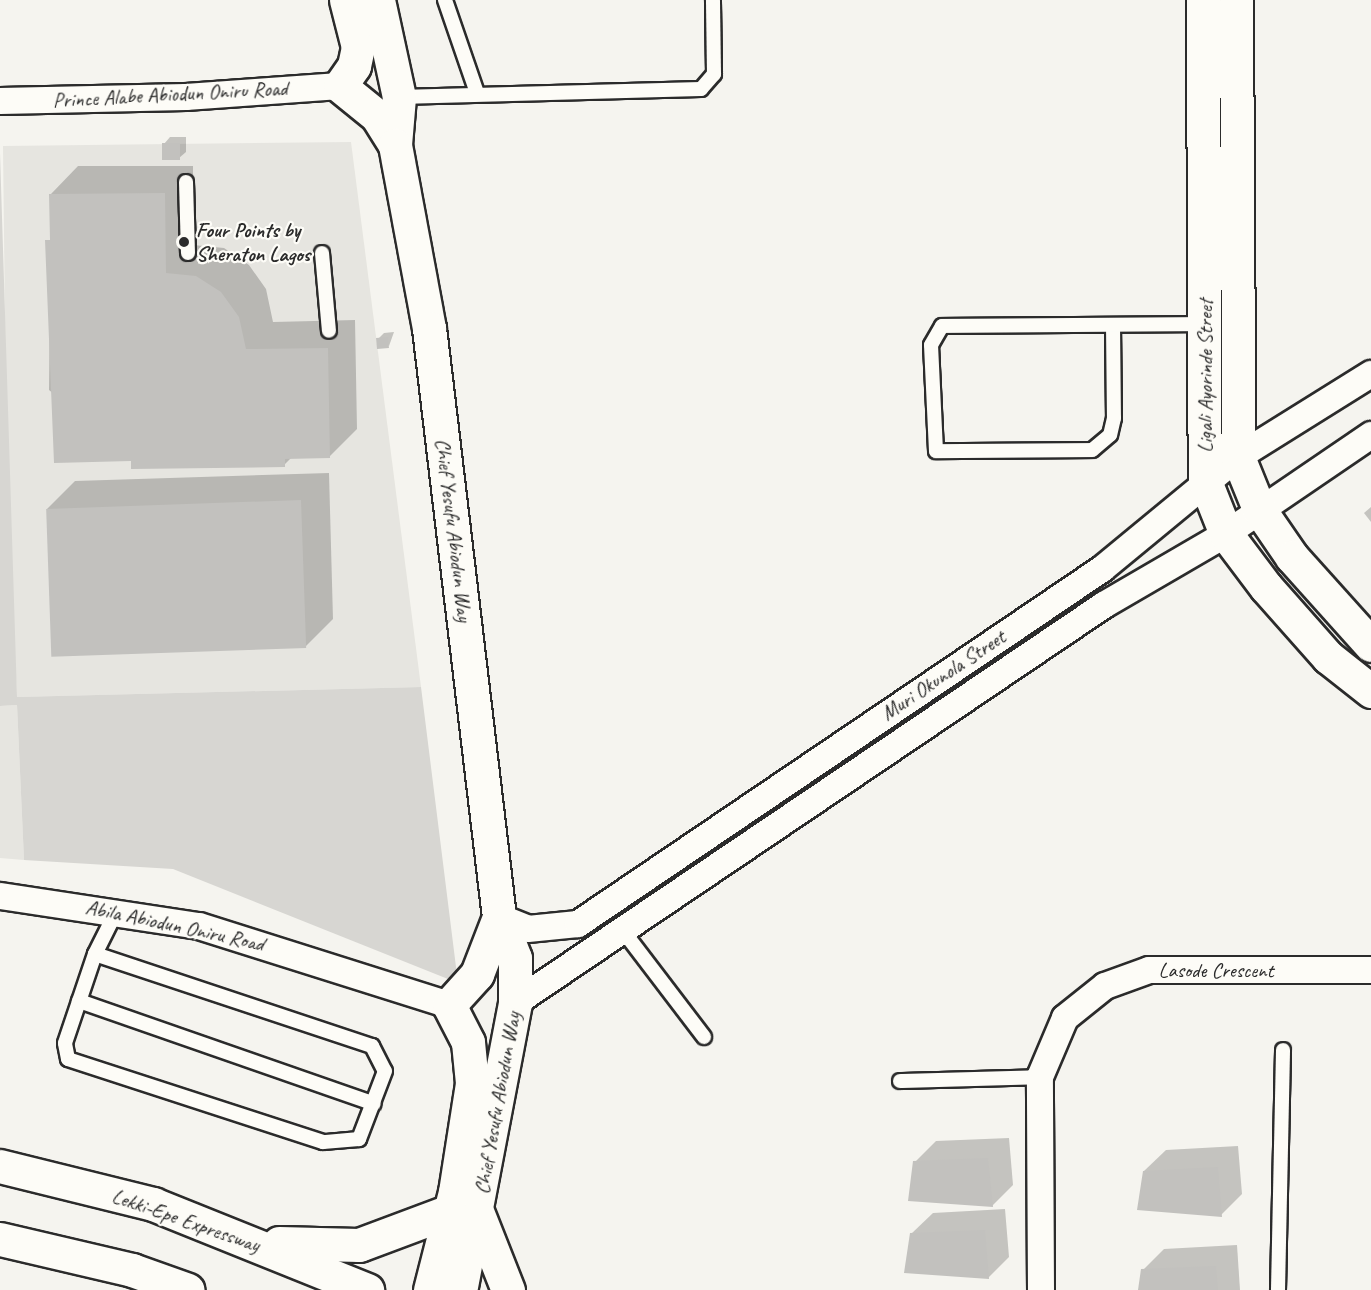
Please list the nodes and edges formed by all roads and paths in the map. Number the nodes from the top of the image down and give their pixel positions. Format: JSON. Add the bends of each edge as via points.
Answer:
{"nodes":[{"id":1,"x":346,"y":0,"type":"edge"},
{"id":2,"x":378,"y":0,"type":"edge"},
{"id":3,"x":445,"y":0,"type":"edge"},
{"id":4,"x":713,"y":0,"type":"edge"},
{"id":5,"x":1203,"y":0,"type":"edge"},
{"id":6,"x":1236,"y":0,"type":"edge"},
{"id":7,"x":340,"y":86,"type":"junction"},
{"id":8,"x":477,"y":93,"type":"junction"},
{"id":9,"x":399,"y":97,"type":"junction"},
{"id":10,"x":0,"y":101,"type":"edge"},
{"id":11,"x":395,"y":145,"type":"junction"},
{"id":12,"x":186,"y":182,"type":"dead end"},
{"id":13,"x":188,"y":253,"type":"dead end"},
{"id":14,"x":322,"y":253,"type":"dead end"},
{"id":15,"x":1113,"y":324,"type":"junction"},
{"id":16,"x":1204,"y":324,"type":"junction"},
{"id":17,"x":329,"y":331,"type":"dead end"},
{"id":18,"x":1371,"y":374,"type":"edge"},
{"id":19,"x":1371,"y":435,"type":"edge"},
{"id":20,"x":1238,"y":457,"type":"junction"},
{"id":21,"x":1205,"y":481,"type":"junction"},
{"id":22,"x":1259,"y":509,"type":"junction"},
{"id":23,"x":1226,"y":534,"type":"junction"},
{"id":24,"x":1371,"y":645,"type":"edge"},
{"id":25,"x":1371,"y":691,"type":"edge"},
{"id":26,"x":0,"y":896,"type":"edge"},
{"id":27,"x":117,"y":910,"type":"junction"},
{"id":28,"x":498,"y":917,"type":"junction"},
{"id":29,"x":621,"y":928,"type":"junction"},
{"id":30,"x":95,"y":954,"type":"junction"},
{"id":31,"x":1371,"y":970,"type":"edge"},
{"id":32,"x":79,"y":1000,"type":"junction"},
{"id":33,"x":515,"y":1003,"type":"junction"},
{"id":34,"x":449,"y":1005,"type":"junction"},
{"id":35,"x":704,"y":1036,"type":"dead end"},
{"id":36,"x":1283,"y":1050,"type":"dead end"},
{"id":37,"x":1040,"y":1077,"type":"junction"},
{"id":38,"x":900,"y":1081,"type":"dead end"},
{"id":39,"x":374,"y":1104,"type":"junction"},
{"id":40,"x":0,"y":1166,"type":"edge"},
{"id":41,"x":464,"y":1213,"type":"junction"},
{"id":42,"x":0,"y":1239,"type":"edge"},
{"id":43,"x":251,"y":1240,"type":"junction"},
{"id":44,"x":188,"y":1290,"type":"edge"},
{"id":45,"x":367,"y":1290,"type":"edge"},
{"id":46,"x":430,"y":1290,"type":"edge"},
{"id":47,"x":460,"y":1290,"type":"edge"},
{"id":48,"x":508,"y":1290,"type":"edge"},
{"id":49,"x":1041,"y":1290,"type":"edge"},
{"id":50,"x":1278,"y":1290,"type":"edge"}],
"edges":[{"from":1,"to":7,"type":"main road","via":[[358,46],[354,66]]},
{"from":2,"to":9,"type":"main road"},
{"from":3,"to":8,"type":"lane"},
{"from":4,"to":8,"type":"lane","via":[[714,74],[701,89]]},
{"from":5,"to":16,"type":"main road","name":"Ligali Ayorinde Street"},
{"from":6,"to":20,"type":"main road","name":"Ligali Ayorinde Street"},
{"from":7,"to":10,"type":"street","name":"Prince Alabe Abiodun Oniru Road","via":[[186,97]]},
{"from":7,"to":11,"type":"main road","via":[[377,116]]},
{"from":8,"to":9,"type":"lane"},
{"from":9,"to":11,"type":"main road"},
{"from":11,"to":28,"type":"main road","name":"Chief Yesufu Abiodun Way","via":[[429,328]]},
{"from":12,"to":13,"type":"lane"},
{"from":14,"to":17,"type":"lane"},
{"from":15,"to":15,"type":"lane","via":[[942,326],[931,345],[936,451],[1092,450],[1110,435],[1114,418]]},
{"from":15,"to":16,"type":"lane"},
{"from":16,"to":21,"type":"main road","name":"Ligali Ayorinde Street"},
{"from":18,"to":20,"type":"street","name":"Muri Okunola Street"},
{"from":19,"to":22,"type":"street","name":"Muri Okunola Street"},
{"from":20,"to":21,"type":"street","name":"Muri Okunola Street"},
{"from":20,"to":22,"type":"main road","name":"Ligali Ayorinde Street"},
{"from":21,"to":23,"type":"main road","name":"Ligali Ayorinde Street"},
{"from":21,"to":28,"type":"street","name":"Muri Okunola Street","via":[[1102,569],[578,924],[528,929]]},
{"from":22,"to":23,"type":"street","name":"Muri Okunola Street"},
{"from":22,"to":24,"type":"main road","name":"Ligali Ayorinde Street","via":[[1292,557]]},
{"from":23,"to":25,"type":"main road","name":"Ligali Ayorinde Street","via":[[1328,657]]},
{"from":23,"to":29,"type":"street","name":"Muri Okunola Street","via":[[1104,605]]},
{"from":26,"to":27,"type":"street","name":"Abila Abiodun Oniru Road"},
{"from":27,"to":30,"type":"lane"},
{"from":27,"to":34,"type":"street","name":"Abila Abiodun Oniru Road","via":[[263,942]]},
{"from":28,"to":33,"type":"main road","name":"Chief Yesufu Abiodun Way","via":[[515,958]]},
{"from":28,"to":34,"type":"main road","name":"Chief Yesufu Abiodun Way","via":[[477,975]]},
{"from":29,"to":33,"type":"street","name":"Muri Okunola Street"},
{"from":29,"to":35,"type":"lane"},
{"from":30,"to":32,"type":"lane"},
{"from":30,"to":39,"type":"lane","via":[[372,1046],[385,1071]]},
{"from":31,"to":37,"type":"street","name":"Lasode Crescent","via":[[1149,970],[1105,986],[1065,1018]]},
{"from":32,"to":39,"type":"lane"},
{"from":32,"to":39,"type":"lane","via":[[65,1044],[68,1059],[77,1065],[323,1142],[359,1139]]},
{"from":33,"to":41,"type":"main road","name":"Chief Yesufu Abiodun Way"},
{"from":34,"to":41,"type":"main road","name":"Chief Yesufu Abiodun Way","via":[[468,1042],[472,1083]]},
{"from":36,"to":50,"type":"lane"},
{"from":37,"to":38,"type":"lane"},
{"from":37,"to":49,"type":"street","name":"Lasode Crescent"},
{"from":40,"to":43,"type":"main road","name":"Lekki-Epe Expressway","via":[[153,1204]]},
{"from":41,"to":43,"type":"main road","via":[[359,1245]]},
{"from":41,"to":46,"type":"main road","name":"Chief Yesufu Abiodun Way"},
{"from":41,"to":47,"type":"main road","name":"Chief Yesufu Abiodun Way"},
{"from":41,"to":48,"type":"main road"},
{"from":42,"to":44,"type":"main road","via":[[132,1270]]},
{"from":43,"to":45,"type":"main road","name":"Lekki-Epe Expressway"}]}
